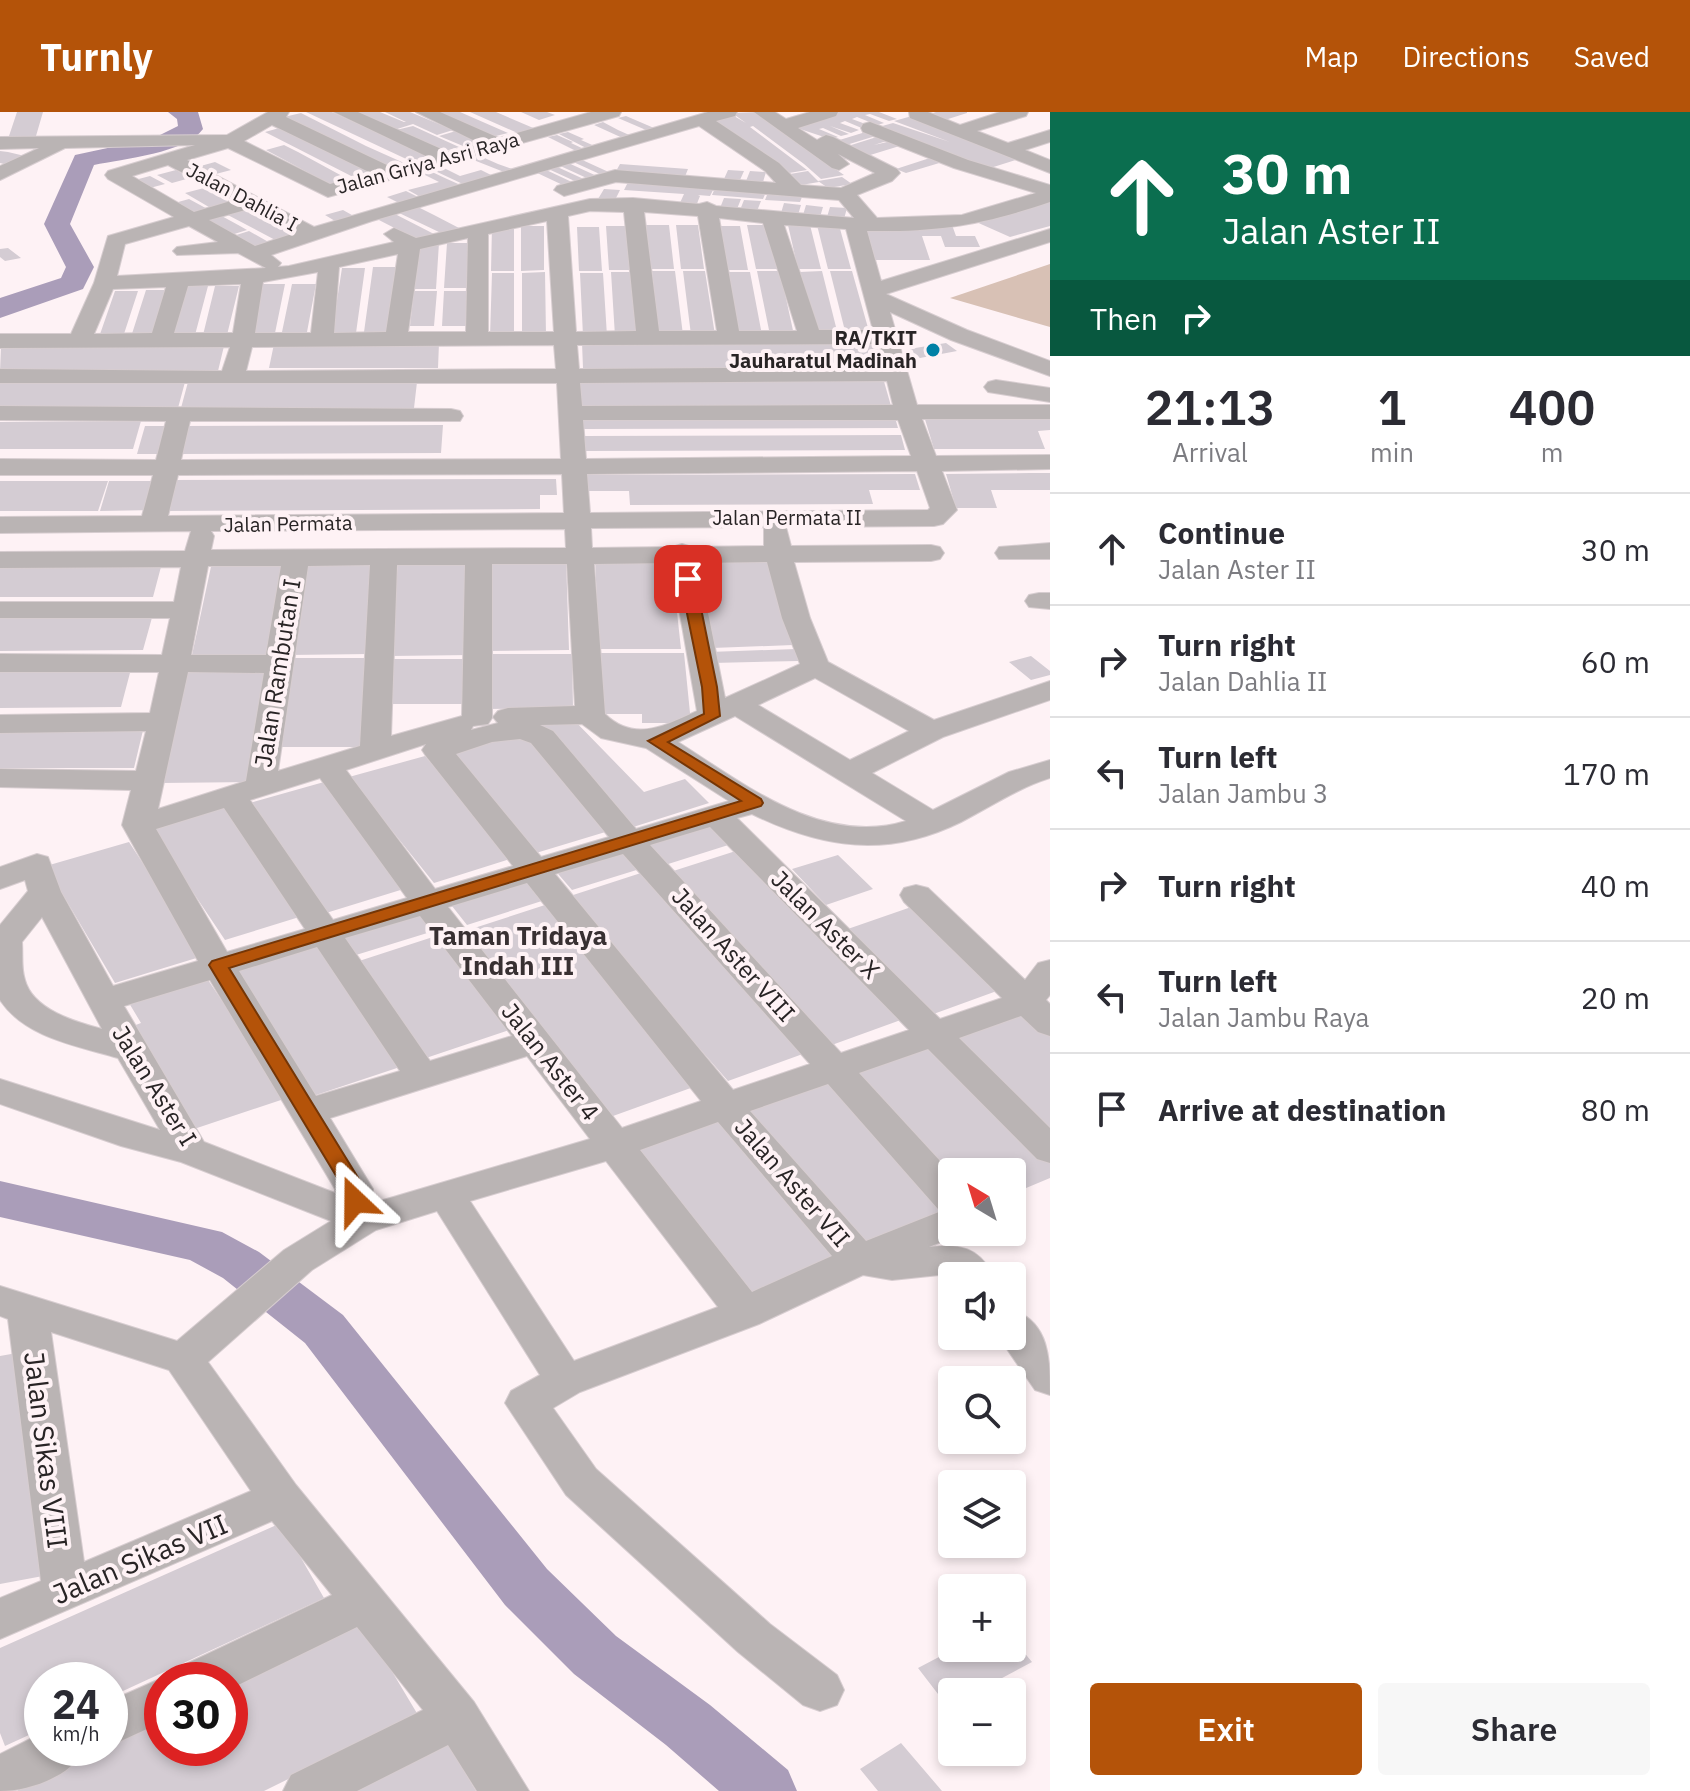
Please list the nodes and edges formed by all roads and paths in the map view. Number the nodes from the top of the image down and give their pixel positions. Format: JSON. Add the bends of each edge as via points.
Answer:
{"nodes":[{"id":1,"x":343,"y":112,"type":"edge"},
{"id":2,"x":425,"y":112,"type":"edge"},
{"id":3,"x":728,"y":112,"type":"edge"},
{"id":4,"x":763,"y":112,"type":"edge"},
{"id":5,"x":829,"y":112,"type":"edge"},
{"id":6,"x":1019,"y":112,"type":"edge"},
{"id":7,"x":598,"y":113,"type":"edge"},
{"id":8,"x":920,"y":113,"type":"edge"},
{"id":9,"x":278,"y":114,"type":"edge"},
{"id":10,"x":702,"y":120,"type":"junction"},
{"id":11,"x":784,"y":126,"type":"junction"},
{"id":12,"x":521,"y":128,"type":"junction"},
{"id":13,"x":870,"y":128,"type":"junction"},
{"id":14,"x":962,"y":130,"type":"junction"},
{"id":15,"x":1050,"y":136,"type":"edge"},
{"id":16,"x":69,"y":140,"type":"junction"},
{"id":17,"x":0,"y":141,"type":"edge"},
{"id":18,"x":230,"y":141,"type":"junction"},
{"id":19,"x":818,"y":142,"type":"junction"},
{"id":20,"x":497,"y":144,"type":"junction"},
{"id":21,"x":1007,"y":150,"type":"junction"},
{"id":22,"x":446,"y":158,"type":"junction"},
{"id":23,"x":171,"y":159,"type":"junction"},
{"id":24,"x":567,"y":159,"type":"junction"},
{"id":25,"x":1050,"y":167,"type":"edge"},
{"id":26,"x":524,"y":172,"type":"junction"},
{"id":27,"x":0,"y":174,"type":"edge"},
{"id":28,"x":389,"y":174,"type":"junction"},
{"id":29,"x":213,"y":182,"type":"junction"},
{"id":30,"x":477,"y":186,"type":"junction"},
{"id":31,"x":793,"y":188,"type":"junction"},
{"id":32,"x":851,"y":188,"type":"junction"},
{"id":33,"x":328,"y":191,"type":"junction"},
{"id":34,"x":1050,"y":193,"type":"edge"},
{"id":35,"x":151,"y":197,"type":"junction"},
{"id":36,"x":423,"y":201,"type":"junction"},
{"id":37,"x":251,"y":202,"type":"junction"},
{"id":38,"x":633,"y":204,"type":"junction"},
{"id":39,"x":552,"y":205,"type":"junction"},
{"id":40,"x":707,"y":208,"type":"junction"},
{"id":41,"x":365,"y":217,"type":"junction"},
{"id":42,"x":772,"y":219,"type":"dead end"},
{"id":43,"x":184,"y":222,"type":"junction"},
{"id":44,"x":863,"y":225,"type":"junction"},
{"id":45,"x":478,"y":230,"type":"junction"},
{"id":46,"x":314,"y":235,"type":"junction"},
{"id":47,"x":1050,"y":235,"type":"edge"},
{"id":48,"x":409,"y":245,"type":"junction"},
{"id":49,"x":245,"y":250,"type":"junction"},
{"id":50,"x":329,"y":269,"type":"dead end"},
{"id":51,"x":289,"y":272,"type":"junction"},
{"id":52,"x":252,"y":280,"type":"dead end"},
{"id":53,"x":105,"y":283,"type":"junction"},
{"id":54,"x":178,"y":284,"type":"dead end"},
{"id":55,"x":874,"y":294,"type":"junction"},
{"id":56,"x":0,"y":317,"type":"edge"},
{"id":57,"x":0,"y":326,"type":"edge"},
{"id":58,"x":729,"y":337,"type":"junction"},
{"id":59,"x":810,"y":337,"type":"junction"},
{"id":60,"x":886,"y":337,"type":"junction"},
{"id":61,"x":567,"y":338,"type":"junction"},
{"id":62,"x":648,"y":338,"type":"junction"},
{"id":63,"x":322,"y":339,"type":"junction"},
{"id":64,"x":396,"y":339,"type":"junction"},
{"id":65,"x":466,"y":339,"type":"junction"},
{"id":66,"x":80,"y":340,"type":"junction"},
{"id":67,"x":161,"y":340,"type":"junction"},
{"id":68,"x":243,"y":340,"type":"junction"},
{"id":69,"x":0,"y":341,"type":"edge"},
{"id":70,"x":1050,"y":369,"type":"edge"},
{"id":71,"x":896,"y":374,"type":"junction"},
{"id":72,"x":0,"y":376,"type":"edge"},
{"id":73,"x":568,"y":376,"type":"junction"},
{"id":74,"x":453,"y":377,"type":"junction"},
{"id":75,"x":232,"y":378,"type":"junction"},
{"id":76,"x":996,"y":387,"type":"dead end"},
{"id":77,"x":1050,"y":395,"type":"edge"},
{"id":78,"x":907,"y":412,"type":"junction"},
{"id":79,"x":1050,"y":412,"type":"edge"},
{"id":80,"x":0,"y":413,"type":"edge"},
{"id":81,"x":570,"y":413,"type":"junction"},
{"id":82,"x":180,"y":414,"type":"junction"},
{"id":83,"x":451,"y":416,"type":"junction"},
{"id":84,"x":928,"y":465,"type":"junction"},
{"id":85,"x":1050,"y":465,"type":"edge"},
{"id":86,"x":0,"y":470,"type":"edge"},
{"id":87,"x":572,"y":470,"type":"junction"},
{"id":88,"x":168,"y":471,"type":"junction"},
{"id":89,"x":447,"y":471,"type":"junction"},
{"id":90,"x":774,"y":518,"type":"junction"},
{"id":91,"x":576,"y":519,"type":"junction"},
{"id":92,"x":0,"y":525,"type":"edge"},
{"id":93,"x":153,"y":525,"type":"junction"},
{"id":94,"x":203,"y":525,"type":"junction"},
{"id":95,"x":1050,"y":551,"type":"edge"},
{"id":96,"x":682,"y":552,"type":"junction"},
{"id":97,"x":778,"y":552,"type":"junction"},
{"id":98,"x":931,"y":553,"type":"dead end"},
{"id":99,"x":1008,"y":553,"type":"dead end"},
{"id":100,"x":578,"y":554,"type":"junction"},
{"id":101,"x":479,"y":556,"type":"junction"},
{"id":102,"x":296,"y":557,"type":"junction"},
{"id":103,"x":384,"y":557,"type":"junction"},
{"id":104,"x":196,"y":558,"type":"junction"},
{"id":105,"x":0,"y":560,"type":"edge"},
{"id":106,"x":0,"y":610,"type":"edge"},
{"id":107,"x":186,"y":610,"type":"junction"},
{"id":108,"x":175,"y":662,"type":"junction"},
{"id":109,"x":0,"y":663,"type":"edge"},
{"id":110,"x":280,"y":664,"type":"junction"},
{"id":111,"x":816,"y":667,"type":"junction"},
{"id":112,"x":1050,"y":690,"type":"edge"},
{"id":113,"x":725,"y":711,"type":"junction"},
{"id":114,"x":590,"y":715,"type":"junction"},
{"id":115,"x":477,"y":718,"type":"junction"},
{"id":116,"x":163,"y":722,"type":"junction"},
{"id":117,"x":0,"y":724,"type":"edge"},
{"id":118,"x":932,"y":731,"type":"junction"},
{"id":119,"x":656,"y":741,"type":"junction"},
{"id":120,"x":437,"y":750,"type":"joint"},
{"id":121,"x":375,"y":752,"type":"junction"},
{"id":122,"x":1050,"y":769,"type":"edge"},
{"id":123,"x":851,"y":772,"type":"junction"},
{"id":124,"x":333,"y":774,"type":"dead end"},
{"id":125,"x":0,"y":778,"type":"edge"},
{"id":126,"x":149,"y":781,"type":"junction"},
{"id":127,"x":249,"y":797,"type":"junction"},
{"id":128,"x":755,"y":803,"type":"junction"},
{"id":129,"x":716,"y":815,"type":"junction"},
{"id":130,"x":932,"y":823,"type":"junction"},
{"id":131,"x":138,"y":825,"type":"junction"},
{"id":132,"x":629,"y":841,"type":"junction"},
{"id":133,"x":534,"y":869,"type":"junction"},
{"id":134,"x":41,"y":878,"type":"junction"},
{"id":135,"x":0,"y":879,"type":"edge"},
{"id":136,"x":916,"y":895,"type":"dead end"},
{"id":137,"x":427,"y":902,"type":"junction"},
{"id":138,"x":326,"y":933,"type":"junction"},
{"id":139,"x":218,"y":965,"type":"junction"},
{"id":140,"x":1050,"y":971,"type":"edge"},
{"id":141,"x":103,"y":1001,"type":"junction"},
{"id":142,"x":1038,"y":1013,"type":"edge"},
{"id":143,"x":934,"y":1034,"type":"junction"},
{"id":144,"x":534,"y":1041,"type":"junction"},
{"id":145,"x":129,"y":1049,"type":"junction"},
{"id":146,"x":836,"y":1068,"type":"junction"},
{"id":147,"x":422,"y":1076,"type":"junction"},
{"id":148,"x":0,"y":1091,"type":"edge"},
{"id":149,"x":726,"y":1107,"type":"junction"},
{"id":150,"x":308,"y":1112,"type":"junction"},
{"id":151,"x":614,"y":1145,"type":"junction"},
{"id":152,"x":1050,"y":1150,"type":"edge"},
{"id":153,"x":191,"y":1151,"type":"junction"},
{"id":154,"x":938,"y":1183,"type":"edge"},
{"id":155,"x":447,"y":1196,"type":"junction"},
{"id":156,"x":356,"y":1215,"type":"junction"},
{"id":157,"x":938,"y":1228,"type":"edge"},
{"id":158,"x":859,"y":1260,"type":"junction"},
{"id":159,"x":961,"y":1262,"type":"edge"},
{"id":160,"x":14,"y":1305,"type":"edge"},
{"id":161,"x":745,"y":1313,"type":"junction"},
{"id":162,"x":1026,"y":1345,"type":"edge"},
{"id":163,"x":184,"y":1359,"type":"junction"},
{"id":164,"x":1050,"y":1379,"type":"edge"},
{"id":165,"x":565,"y":1381,"type":"junction"},
{"id":166,"x":280,"y":1498,"type":"junction"},
{"id":167,"x":65,"y":1591,"type":"junction"},
{"id":168,"x":365,"y":1601,"type":"junction"},
{"id":169,"x":0,"y":1619,"type":"edge"},
{"id":170,"x":238,"y":1662,"type":"edge"},
{"id":171,"x":820,"y":1690,"type":"dead end"},
{"id":172,"x":457,"y":1717,"type":"junction"},
{"id":173,"x":24,"y":1766,"type":"edge"},
{"id":174,"x":0,"y":1778,"type":"edge"},
{"id":175,"x":308,"y":1791,"type":"edge"},
{"id":176,"x":504,"y":1791,"type":"edge"}],
"edges":[{"from":1,"to":22,"type":"street"},
{"from":2,"to":20,"type":"street"},
{"from":3,"to":10,"type":"street"},
{"from":4,"to":11,"type":"street"},
{"from":5,"to":11,"type":"street"},
{"from":6,"to":14,"type":"street"},
{"from":7,"to":12,"type":"street","name":"Jalan Griya Asri Raya","via":[[547,130]]},
{"from":8,"to":13,"type":"street"},
{"from":8,"to":14,"type":"street"},
{"from":9,"to":18,"type":"street"},
{"from":9,"to":28,"type":"street"},
{"from":10,"to":24,"type":"street"},
{"from":10,"to":31,"type":"street","via":[[772,167]]},
{"from":11,"to":19,"type":"street"},
{"from":12,"to":20,"type":"street","name":"Jalan Griya Asri Raya"},
{"from":12,"to":24,"type":"street"},
{"from":13,"to":19,"type":"street"},
{"from":13,"to":34,"type":"street"},
{"from":14,"to":21,"type":"street"},
{"from":15,"to":21,"type":"street"},
{"from":16,"to":17,"type":"street","name":"Jalan Griya Asri Raya"},
{"from":16,"to":18,"type":"street","name":"Jalan Griya Asri Raya"},
{"from":16,"to":27,"type":"street"},
{"from":18,"to":23,"type":"street"},
{"from":18,"to":33,"type":"street","name":"Jalan Griya Asri Raya"},
{"from":19,"to":32,"type":"street"},
{"from":19,"to":32,"type":"street","via":[[890,173]]},
{"from":20,"to":22,"type":"street","name":"Jalan Griya Asri Raya"},
{"from":21,"to":25,"type":"street"},
{"from":22,"to":28,"type":"street","name":"Jalan Griya Asri Raya"},
{"from":23,"to":29,"type":"street","name":"Jalan Dahlia I"},
{"from":23,"to":35,"type":"street","via":[[115,175]]},
{"from":24,"to":26,"type":"street"},
{"from":26,"to":30,"type":"street"},
{"from":26,"to":39,"type":"street"},
{"from":28,"to":33,"type":"street","name":"Jalan Griya Asri Raya"},
{"from":29,"to":35,"type":"street"},
{"from":29,"to":37,"type":"street","name":"Jalan Dahlia I"},
{"from":30,"to":36,"type":"street"},
{"from":30,"to":39,"type":"street","via":[[506,201]]},
{"from":31,"to":32,"type":"street"},
{"from":31,"to":39,"type":"street","via":[[615,176]]},
{"from":32,"to":44,"type":"street"},
{"from":33,"to":41,"type":"street","via":[[326,196]]},
{"from":34,"to":44,"type":"street","via":[[964,221]]},
{"from":35,"to":43,"type":"street"},
{"from":36,"to":41,"type":"street"},
{"from":36,"to":45,"type":"street"},
{"from":37,"to":43,"type":"street"},
{"from":37,"to":46,"type":"street","name":"Jalan Dahlia I"},
{"from":38,"to":39,"type":"street"},
{"from":38,"to":40,"type":"street"},
{"from":38,"to":62,"type":"street"},
{"from":39,"to":45,"type":"street"},
{"from":39,"to":61,"type":"street"},
{"from":40,"to":44,"type":"street"},
{"from":40,"to":58,"type":"street"},
{"from":41,"to":46,"type":"street"},
{"from":41,"to":48,"type":"street"},
{"from":42,"to":59,"type":"street"},
{"from":43,"to":49,"type":"street"},
{"from":43,"to":49,"type":"street","via":[[185,256]]},
{"from":43,"to":53,"type":"street","via":[[115,240]]},
{"from":44,"to":55,"type":"street"},
{"from":45,"to":48,"type":"street"},
{"from":45,"to":65,"type":"street"},
{"from":46,"to":49,"type":"street"},
{"from":47,"to":55,"type":"street","via":[[986,245]]},
{"from":48,"to":51,"type":"street"},
{"from":48,"to":64,"type":"street"},
{"from":49,"to":51,"type":"street"},
{"from":50,"to":63,"type":"street"},
{"from":51,"to":53,"type":"street"},
{"from":52,"to":68,"type":"street"},
{"from":53,"to":66,"type":"street"},
{"from":54,"to":67,"type":"street"},
{"from":55,"to":60,"type":"street"},
{"from":55,"to":70,"type":"street","via":[[959,335]]},
{"from":56,"to":57,"type":"street"},
{"from":58,"to":59,"type":"street"},
{"from":58,"to":62,"type":"street"},
{"from":59,"to":60,"type":"street"},
{"from":60,"to":71,"type":"street"},
{"from":61,"to":62,"type":"street"},
{"from":61,"to":65,"type":"street"},
{"from":61,"to":73,"type":"street"},
{"from":63,"to":64,"type":"street"},
{"from":63,"to":68,"type":"street"},
{"from":64,"to":65,"type":"street"},
{"from":65,"to":74,"type":"street"},
{"from":66,"to":67,"type":"street"},
{"from":66,"to":69,"type":"street"},
{"from":67,"to":68,"type":"street"},
{"from":68,"to":75,"type":"street"},
{"from":71,"to":73,"type":"street"},
{"from":71,"to":78,"type":"street"},
{"from":72,"to":75,"type":"street"},
{"from":73,"to":74,"type":"street"},
{"from":73,"to":81,"type":"street"},
{"from":74,"to":75,"type":"street"},
{"from":74,"to":83,"type":"street"},
{"from":76,"to":77,"type":"street"},
{"from":78,"to":79,"type":"street"},
{"from":78,"to":81,"type":"street"},
{"from":78,"to":84,"type":"street"},
{"from":80,"to":82,"type":"street"},
{"from":81,"to":87,"type":"street"},
{"from":82,"to":83,"type":"street"},
{"from":82,"to":88,"type":"street"},
{"from":83,"to":89,"type":"street"},
{"from":84,"to":85,"type":"street"},
{"from":84,"to":87,"type":"street"},
{"from":84,"to":90,"type":"street","name":"Jalan Permata II","via":[[944,510],[934,518]]},
{"from":86,"to":88,"type":"street"},
{"from":87,"to":89,"type":"street"},
{"from":87,"to":91,"type":"street"},
{"from":88,"to":89,"type":"street"},
{"from":88,"to":93,"type":"street"},
{"from":90,"to":91,"type":"street","name":"Jalan Permata II"},
{"from":90,"to":97,"type":"street"},
{"from":91,"to":94,"type":"street","name":"Jalan Permata"},
{"from":91,"to":100,"type":"street"},
{"from":92,"to":93,"type":"street","name":"Jalan Permata"},
{"from":93,"to":94,"type":"street","name":"Jalan Permata"},
{"from":94,"to":104,"type":"street"},
{"from":95,"to":99,"type":"street"},
{"from":96,"to":97,"type":"street"},
{"from":96,"to":100,"type":"street"},
{"from":96,"to":113,"type":"street","via":[[709,687]]},
{"from":97,"to":98,"type":"street"},
{"from":97,"to":111,"type":"street"},
{"from":100,"to":101,"type":"street"},
{"from":100,"to":114,"type":"street"},
{"from":101,"to":103,"type":"street"},
{"from":101,"to":115,"type":"street"},
{"from":102,"to":103,"type":"street"},
{"from":102,"to":104,"type":"street"},
{"from":102,"to":110,"type":"street","name":"Jalan Rambutan I"},
{"from":103,"to":121,"type":"street"},
{"from":104,"to":105,"type":"street"},
{"from":104,"to":107,"type":"street"},
{"from":106,"to":107,"type":"street"},
{"from":107,"to":108,"type":"street"},
{"from":108,"to":109,"type":"street"},
{"from":108,"to":110,"type":"street"},
{"from":108,"to":116,"type":"street"},
{"from":110,"to":127,"type":"street","name":"Jalan Rambutan I"},
{"from":111,"to":113,"type":"street"},
{"from":111,"to":118,"type":"street"},
{"from":112,"to":118,"type":"street"},
{"from":113,"to":119,"type":"street"},
{"from":113,"to":123,"type":"street"},
{"from":114,"to":115,"type":"street"},
{"from":114,"to":119,"type":"street","via":[[612,732]]},
{"from":115,"to":121,"type":"street"},
{"from":116,"to":117,"type":"street"},
{"from":116,"to":126,"type":"street"},
{"from":118,"to":123,"type":"street"},
{"from":119,"to":128,"type":"street"},
{"from":120,"to":132,"type":"street","name":"Jalan Aster VIII","via":[[514,730],[535,732]]},
{"from":120,"to":133,"type":"street","name":"Jalan Aster VII"},
{"from":121,"to":127,"type":"street"},
{"from":122,"to":130,"type":"street"},
{"from":123,"to":130,"type":"street"},
{"from":124,"to":137,"type":"street","name":"Jalan Aster 4"},
{"from":125,"to":126,"type":"street"},
{"from":126,"to":131,"type":"street"},
{"from":127,"to":131,"type":"street"},
{"from":127,"to":138,"type":"street"},
{"from":128,"to":129,"type":"street"},
{"from":128,"to":130,"type":"street","via":[[776,816],[835,835],[907,833]]},
{"from":129,"to":132,"type":"street"},
{"from":129,"to":143,"type":"street","name":"Jalan Aster X"},
{"from":131,"to":139,"type":"street"},
{"from":132,"to":133,"type":"street"},
{"from":132,"to":146,"type":"street","name":"Jalan Aster VIII"},
{"from":133,"to":137,"type":"street"},
{"from":133,"to":149,"type":"street","name":"Jalan Aster VII"},
{"from":134,"to":135,"type":"street"},
{"from":134,"to":141,"type":"street"},
{"from":134,"to":145,"type":"street","via":[[5,941],[8,984],[26,1008],[49,1023]]},
{"from":136,"to":142,"type":"street"},
{"from":137,"to":138,"type":"street"},
{"from":137,"to":144,"type":"street","name":"Jalan Aster 4"},
{"from":138,"to":139,"type":"street"},
{"from":138,"to":147,"type":"street"},
{"from":139,"to":141,"type":"street"},
{"from":139,"to":150,"type":"street"},
{"from":140,"to":142,"type":"street"},
{"from":141,"to":145,"type":"street","name":"Jalan Aster I"},
{"from":142,"to":143,"type":"street"},
{"from":143,"to":146,"type":"street"},
{"from":143,"to":152,"type":"street","name":"Jalan Aster X"},
{"from":144,"to":147,"type":"street"},
{"from":144,"to":151,"type":"street","name":"Jalan Aster 4"},
{"from":145,"to":153,"type":"street","name":"Jalan Aster I"},
{"from":146,"to":149,"type":"street"},
{"from":146,"to":154,"type":"street","name":"Jalan Aster VIII"},
{"from":147,"to":150,"type":"street"},
{"from":148,"to":153,"type":"street"},
{"from":149,"to":151,"type":"street"},
{"from":149,"to":158,"type":"street","name":"Jalan Aster VII"},
{"from":150,"to":156,"type":"street","via":[[354,1189]]},
{"from":151,"to":155,"type":"street"},
{"from":151,"to":161,"type":"street","name":"Jalan Aster 4"},
{"from":153,"to":156,"type":"street","name":"Jalan Aster I"},
{"from":155,"to":156,"type":"street"},
{"from":155,"to":165,"type":"street"},
{"from":156,"to":163,"type":"street"},
{"from":157,"to":158,"type":"street"},
{"from":158,"to":159,"type":"street","via":[[892,1265]]},
{"from":158,"to":161,"type":"street"},
{"from":160,"to":163,"type":"street"},
{"from":160,"to":167,"type":"street","name":"Jalan Sikas VIII"},
{"from":161,"to":165,"type":"street"},
{"from":162,"to":164,"type":"street"},
{"from":163,"to":166,"type":"street"},
{"from":165,"to":171,"type":"street","via":[[526,1403],[581,1482],[754,1638]]},
{"from":166,"to":167,"type":"street","name":"Jalan Sikas VII"},
{"from":166,"to":168,"type":"street"},
{"from":167,"to":169,"type":"street","name":"Jalan Sikas VII"},
{"from":168,"to":170,"type":"street"},
{"from":168,"to":172,"type":"street"},
{"from":172,"to":175,"type":"street"},
{"from":172,"to":176,"type":"street"},
{"from":173,"to":174,"type":"street"}]}
